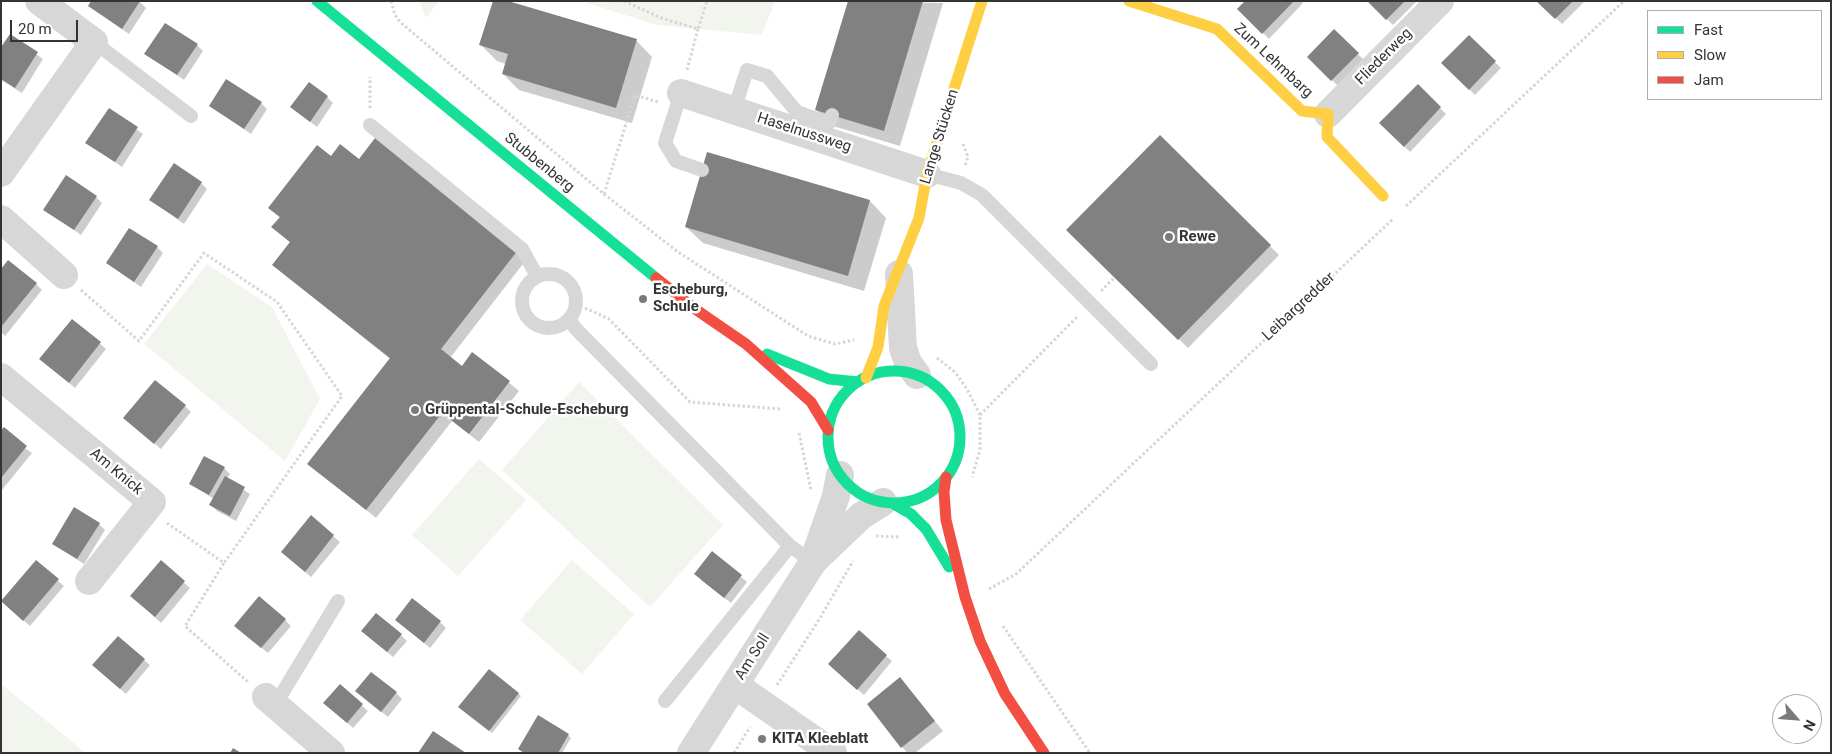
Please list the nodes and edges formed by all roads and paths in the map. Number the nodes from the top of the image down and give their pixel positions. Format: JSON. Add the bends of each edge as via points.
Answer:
{"nodes":[{"id":1,"x":39,"y":1,"type":"edge"},
{"id":2,"x":317,"y":1,"type":"edge"},
{"id":3,"x":392,"y":1,"type":"edge"},
{"id":4,"x":624,"y":1,"type":"edge"},
{"id":5,"x":707,"y":1,"type":"edge"},
{"id":6,"x":982,"y":1,"type":"edge"},
{"id":7,"x":1129,"y":1,"type":"edge"},
{"id":8,"x":1440,"y":1,"type":"edge"},
{"id":9,"x":1624,"y":1,"type":"edge"},
{"id":10,"x":698,"y":29,"type":"junction"},
{"id":11,"x":94,"y":42,"type":"junction"},
{"id":12,"x":374,"y":49,"type":"junction"},
{"id":13,"x":681,"y":93,"type":"junction"},
{"id":14,"x":734,"y":110,"type":"junction"},
{"id":15,"x":1328,"y":114,"type":"junction"},
{"id":16,"x":832,"y":115,"type":"dead end"},
{"id":17,"x":191,"y":116,"type":"dead end"},
{"id":18,"x":370,"y":125,"type":"joint"},
{"id":19,"x":702,"y":170,"type":"dead end"},
{"id":20,"x":1,"y":173,"type":"edge"},
{"id":21,"x":927,"y":174,"type":"junction"},
{"id":22,"x":604,"y":194,"type":"junction"},
{"id":23,"x":1383,"y":196,"type":"dead end"},
{"id":24,"x":1,"y":220,"type":"edge"},
{"id":25,"x":899,"y":274,"type":"junction"},
{"id":26,"x":64,"y":275,"type":"joint"},
{"id":27,"x":537,"y":276,"type":"junction"},
{"id":28,"x":1114,"y":277,"type":"dead end"},
{"id":29,"x":1090,"y":303,"type":"junction"},
{"id":30,"x":576,"y":304,"type":"junction"},
{"id":31,"x":569,"y":319,"type":"junction"},
{"id":32,"x":859,"y":339,"type":"dead end"},
{"id":33,"x":746,"y":344,"type":"junction"},
{"id":34,"x":933,"y":354,"type":"dead end"},
{"id":35,"x":1151,"y":364,"type":"dead end"},
{"id":36,"x":917,"y":375,"type":"junction"},
{"id":37,"x":1,"y":377,"type":"edge"},
{"id":38,"x":862,"y":380,"type":"junction"},
{"id":39,"x":786,"y":409,"type":"dead end"},
{"id":40,"x":980,"y":415,"type":"junction"},
{"id":41,"x":797,"y":424,"type":"dead end"},
{"id":42,"x":828,"y":430,"type":"junction"},
{"id":43,"x":840,"y":475,"type":"junction"},
{"id":44,"x":946,"y":477,"type":"junction"},
{"id":45,"x":969,"y":483,"type":"dead end"},
{"id":46,"x":812,"y":493,"type":"dead end"},
{"id":47,"x":887,"y":502,"type":"junction"},
{"id":48,"x":148,"y":509,"type":"junction"},
{"id":49,"x":870,"y":535,"type":"dead end"},
{"id":50,"x":904,"y":537,"type":"dead end"},
{"id":51,"x":790,"y":546,"type":"junction"},
{"id":52,"x":856,"y":556,"type":"dead end"},
{"id":53,"x":813,"y":562,"type":"junction"},
{"id":54,"x":224,"y":563,"type":"junction"},
{"id":55,"x":89,"y":581,"type":"dead end"},
{"id":56,"x":964,"y":597,"type":"junction"},
{"id":57,"x":338,"y":601,"type":"dead end"},
{"id":58,"x":1002,"y":624,"type":"dead end"},
{"id":59,"x":735,"y":685,"type":"junction"},
{"id":60,"x":270,"y":701,"type":"junction"},
{"id":61,"x":665,"y":701,"type":"dead end"},
{"id":62,"x":764,"y":706,"type":"junction"},
{"id":63,"x":331,"y":753,"type":"edge"},
{"id":64,"x":691,"y":753,"type":"edge"},
{"id":65,"x":734,"y":753,"type":"edge"},
{"id":66,"x":833,"y":753,"type":"edge"},
{"id":67,"x":1044,"y":753,"type":"edge"},
{"id":68,"x":1090,"y":753,"type":"edge"}],
"edges":[{"from":1,"to":11,"type":"street"},
{"from":2,"to":12,"type":"main road","name":"Stubbenberg"},
{"from":3,"to":22,"type":"path","via":[[395,16],[400,22]]},
{"from":4,"to":10,"type":"path","via":[[661,18]]},
{"from":5,"to":10,"type":"path"},
{"from":6,"to":21,"type":"main road","name":"Lange Stücken"},
{"from":7,"to":15,"type":"main road","name":"Zum Lehmbarg","via":[[1217,29],[1302,111]]},
{"from":8,"to":15,"type":"street","name":"Fliederweg"},
{"from":9,"to":56,"type":"path","name":"Leibargredder","via":[[1016,574],[984,592]]},
{"from":10,"to":13,"type":"path"},
{"from":11,"to":17,"type":"lane"},
{"from":11,"to":20,"type":"street"},
{"from":12,"to":18,"type":"path","via":[[370,67]]},
{"from":12,"to":33,"type":"main road","name":"Stubbenberg","via":[[656,278]]},
{"from":13,"to":14,"type":"street","name":"Haselnussweg"},
{"from":13,"to":19,"type":"lane","via":[[665,143],[676,161]]},
{"from":13,"to":22,"type":"path","via":[[657,102],[635,95]]},
{"from":14,"to":16,"type":"lane","via":[[747,70],[767,76],[797,112],[829,123]]},
{"from":14,"to":21,"type":"street","name":"Haselnussweg"},
{"from":15,"to":23,"type":"main road","via":[[1327,137]]},
{"from":18,"to":27,"type":"lane","via":[[522,250]]},
{"from":21,"to":25,"type":"main road","name":"Lange Stücken","via":[[919,218]]},
{"from":21,"to":29,"type":"lane","via":[[961,183],[982,195]]},
{"from":22,"to":32,"type":"path","via":[[678,252],[808,336],[834,344]]},
{"from":24,"to":26,"type":"street"},
{"from":25,"to":36,"type":"street","name":"Lange Stücken","via":[[903,348]]},
{"from":25,"to":38,"type":"main road","name":"Lange Stücken","via":[[884,306],[878,347]]},
{"from":26,"to":54,"type":"path","via":[[139,341],[204,253],[277,302],[342,396]]},
{"from":27,"to":30,"type":"lane","via":[[552,274],[567,280],[574,288]]},
{"from":27,"to":31,"type":"lane","via":[[522,294],[527,317],[534,324],[548,328],[562,325]]},
{"from":28,"to":29,"type":"path"},
{"from":29,"to":35,"type":"lane"},
{"from":29,"to":40,"type":"path"},
{"from":30,"to":31,"type":"lane"},
{"from":30,"to":39,"type":"path","via":[[609,319],[690,402]]},
{"from":31,"to":51,"type":"lane"},
{"from":33,"to":38,"type":"main road","name":"Stubbenberg","via":[[816,375],[837,381]]},
{"from":33,"to":42,"type":"main road","name":"Stubbenberg","via":[[811,402]]},
{"from":34,"to":40,"type":"path","via":[[955,372]]},
{"from":36,"to":38,"type":"main road","via":[[891,371]]},
{"from":36,"to":44,"type":"main road","via":[[939,390],[957,419],[957,454]]},
{"from":37,"to":48,"type":"street","name":"Am Knick","via":[[152,502]]},
{"from":38,"to":42,"type":"main road","via":[[840,399]]},
{"from":40,"to":45,"type":"path","via":[[980,450]]},
{"from":41,"to":46,"type":"path"},
{"from":42,"to":43,"type":"main road","via":[[830,453]]},
{"from":43,"to":47,"type":"main road","via":[[859,493]]},
{"from":43,"to":53,"type":"street","name":"Am Soll"},
{"from":44,"to":47,"type":"main road","via":[[933,490],[918,498]]},
{"from":44,"to":56,"type":"main road","via":[[946,520]]},
{"from":47,"to":53,"type":"street","name":"Am Soll","via":[[861,516]]},
{"from":47,"to":56,"type":"main road","via":[[911,514],[926,529]]},
{"from":48,"to":54,"type":"path"},
{"from":48,"to":55,"type":"street","name":"Am Knick"},
{"from":49,"to":50,"type":"path"},
{"from":51,"to":53,"type":"lane"},
{"from":51,"to":61,"type":"lane"},
{"from":52,"to":62,"type":"path"},
{"from":53,"to":59,"type":"street","name":"Am Soll"},
{"from":54,"to":60,"type":"path","via":[[185,626]]},
{"from":56,"to":67,"type":"main road","via":[[980,641],[1006,694]]},
{"from":57,"to":60,"type":"lane"},
{"from":58,"to":68,"type":"path"},
{"from":59,"to":62,"type":"street"},
{"from":59,"to":64,"type":"street","name":"Am Soll"},
{"from":60,"to":63,"type":"street"},
{"from":62,"to":65,"type":"path"},
{"from":62,"to":66,"type":"street"}]}
